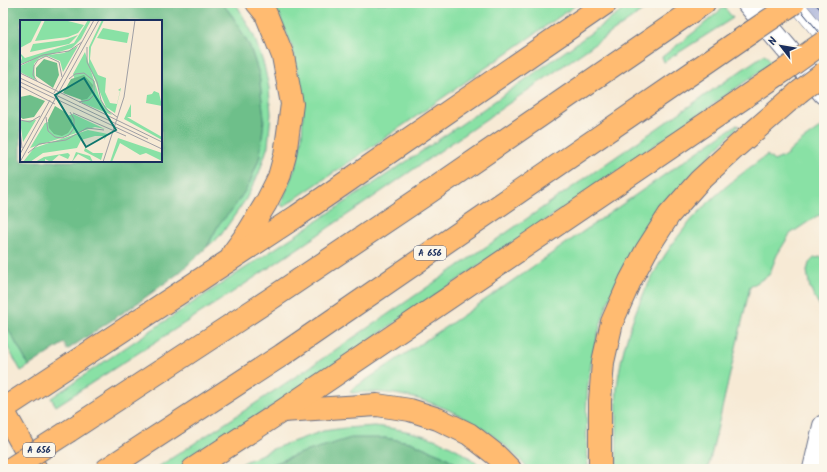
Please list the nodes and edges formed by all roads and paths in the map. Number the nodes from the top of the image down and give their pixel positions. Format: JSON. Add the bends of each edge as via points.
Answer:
{"nodes":[{"id":1,"x":257,"y":3,"type":"edge"},
{"id":2,"x":606,"y":3,"type":"edge"},
{"id":3,"x":704,"y":3,"type":"edge"},
{"id":4,"x":748,"y":3,"type":"edge"},
{"id":5,"x":794,"y":3,"type":"edge"},
{"id":6,"x":824,"y":38,"type":"edge"},
{"id":7,"x":824,"y":42,"type":"edge"},
{"id":8,"x":824,"y":73,"type":"edge"},
{"id":9,"x":824,"y":92,"type":"edge"},
{"id":10,"x":225,"y":263,"type":"junction"},
{"id":11,"x":3,"y":410,"type":"edge"},
{"id":12,"x":282,"y":411,"type":"junction"},
{"id":13,"x":824,"y":426,"type":"edge"},
{"id":14,"x":10,"y":469,"type":"edge"},
{"id":15,"x":36,"y":469,"type":"edge"},
{"id":16,"x":106,"y":469,"type":"edge"},
{"id":17,"x":194,"y":469,"type":"edge"},
{"id":18,"x":510,"y":469,"type":"edge"},
{"id":19,"x":600,"y":469,"type":"edge"},
{"id":20,"x":814,"y":469,"type":"edge"}],
"edges":[{"from":1,"to":10,"type":"highway","via":[[266,14],[282,56],[292,104],[285,155],[279,177],[249,231]]},
{"from":2,"to":10,"type":"highway"},
{"from":3,"to":14,"type":"highway","number":"A 656","bridge":true,"via":[[269,300]]},
{"from":4,"to":9,"type":"street"},
{"from":5,"to":6,"type":"lane"},
{"from":5,"to":16,"type":"highway","number":"A 656","bridge":true,"via":[[288,350]]},
{"from":7,"to":12,"type":"highway","bridge":true},
{"from":8,"to":19,"type":"highway","bridge":true,"via":[[700,180],[669,215],[646,251],[612,322],[603,362]]},
{"from":10,"to":11,"type":"highway"},
{"from":11,"to":15,"type":"highway"},
{"from":12,"to":17,"type":"highway"},
{"from":12,"to":18,"type":"highway","via":[[377,405],[410,410],[438,419],[469,434]]},
{"from":13,"to":20,"type":"street"}]}
